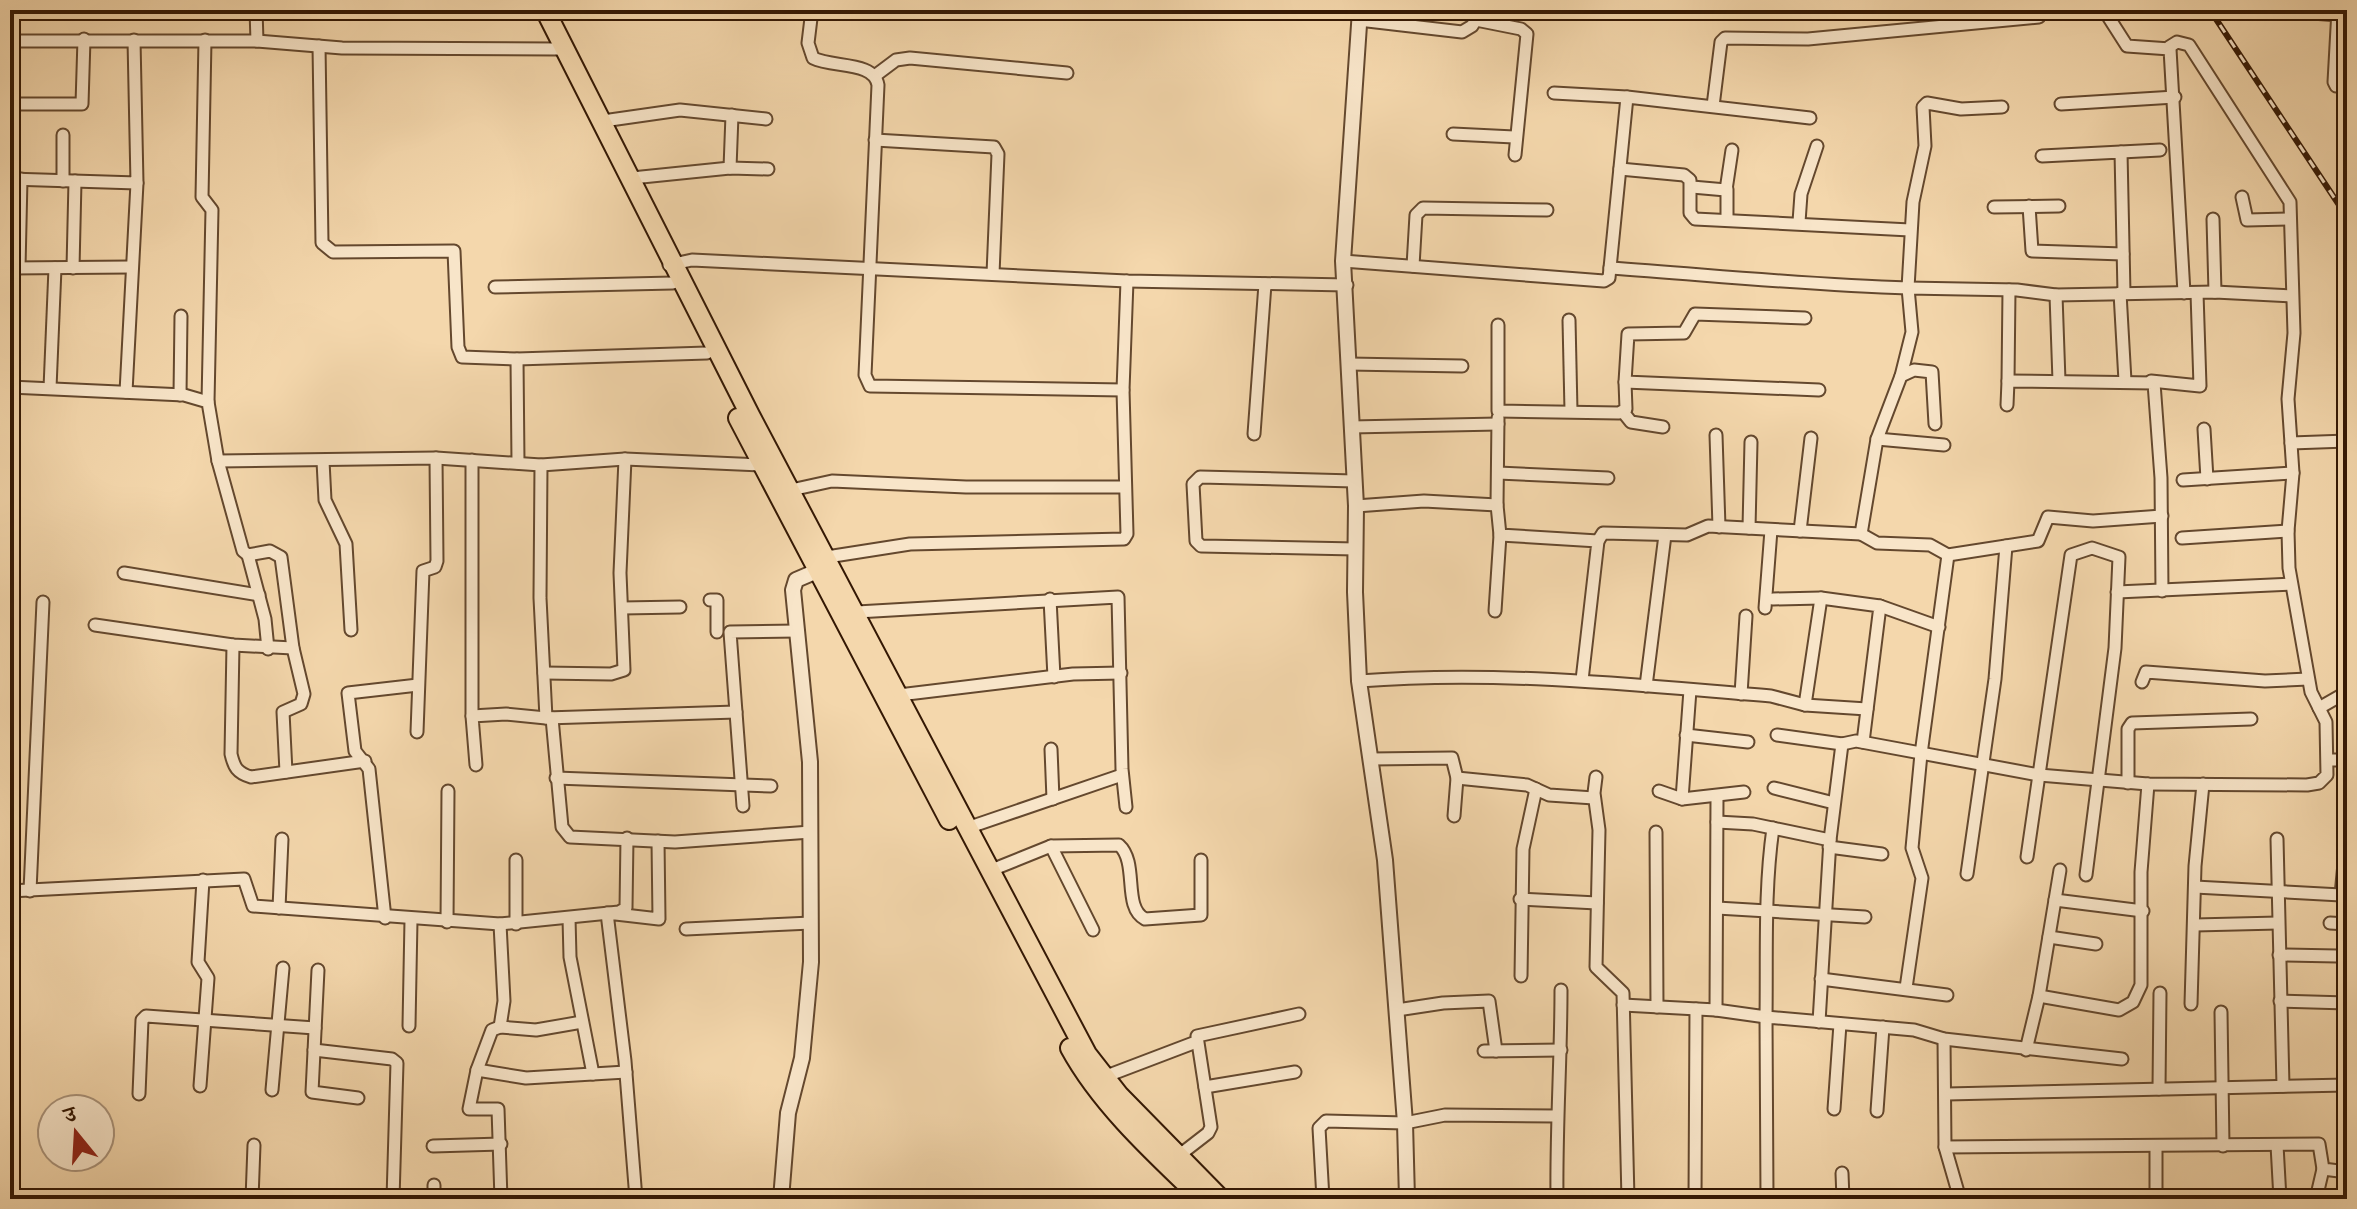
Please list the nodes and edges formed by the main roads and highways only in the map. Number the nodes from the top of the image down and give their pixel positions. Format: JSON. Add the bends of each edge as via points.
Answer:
{"nodes":[{"id":1,"x":537,"y":10,"type":"edge"},
{"id":2,"x":545,"y":10,"type":"edge"},
{"id":3,"x":670,"y":264,"type":"junction"},
{"id":4,"x":822,"y":564,"type":"junction"},
{"id":5,"x":1202,"y":1199,"type":"edge"},
{"id":6,"x":1221,"y":1199,"type":"edge"}],
"edges":[{"from":1,"to":3,"type":"main road"},
{"from":2,"to":3,"type":"main road"},
{"from":3,"to":4,"type":"main road","via":[[791,490]]},
{"from":3,"to":4,"type":"main road","via":[[673,283],[761,465]]},
{"from":4,"to":5,"type":"main road","via":[[1079,1064]]},
{"from":4,"to":6,"type":"main road","via":[[857,612],[1087,1054]]}]}
